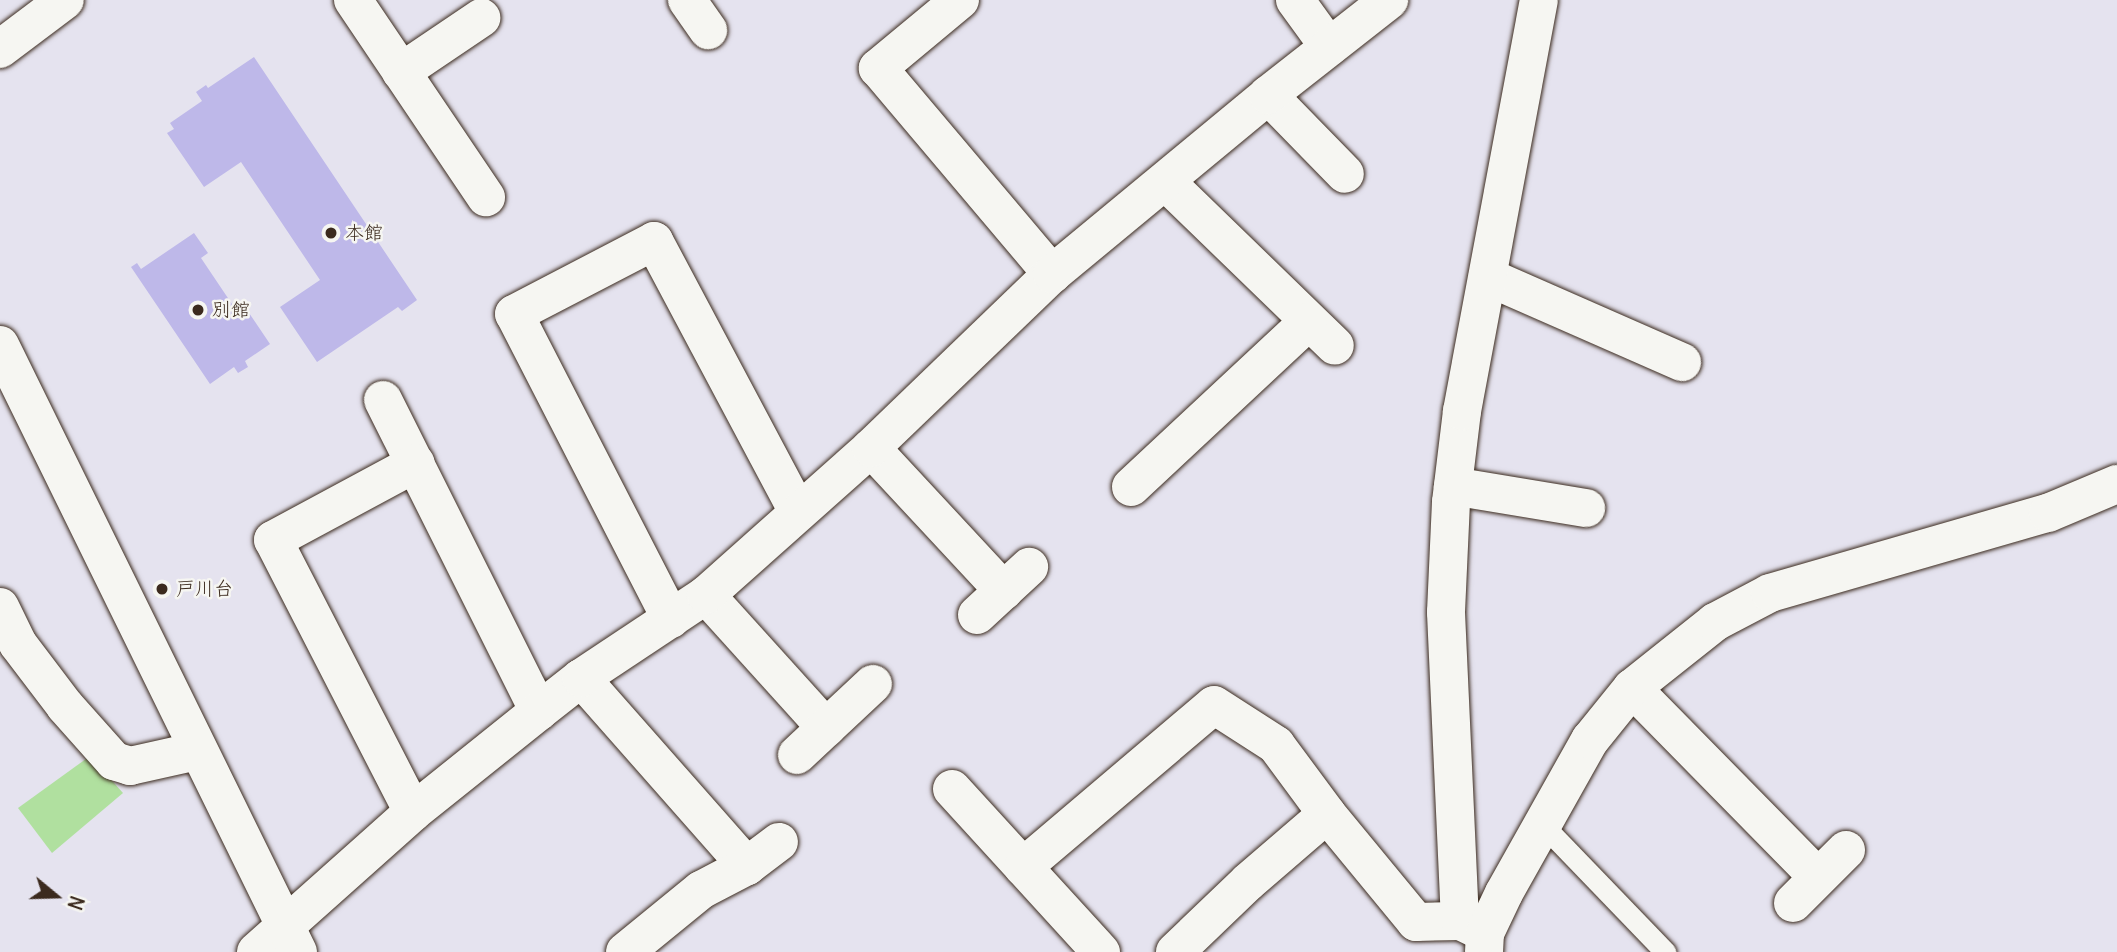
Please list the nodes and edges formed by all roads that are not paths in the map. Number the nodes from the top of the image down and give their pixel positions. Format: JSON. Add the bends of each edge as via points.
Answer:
{"nodes":[{"id":1,"x":65,"y":0,"type":"edge"},
{"id":2,"x":354,"y":0,"type":"edge"},
{"id":3,"x":960,"y":0,"type":"edge"},
{"id":4,"x":1295,"y":0,"type":"edge"},
{"id":5,"x":1389,"y":0,"type":"edge"},
{"id":6,"x":1539,"y":0,"type":"edge"},
{"id":7,"x":481,"y":18,"type":"dead end"},
{"id":8,"x":1329,"y":47,"type":"junction"},
{"id":9,"x":0,"y":49,"type":"edge"},
{"id":10,"x":401,"y":72,"type":"junction"},
{"id":11,"x":1268,"y":95,"type":"junction"},
{"id":12,"x":1345,"y":174,"type":"dead end"},
{"id":13,"x":1166,"y":182,"type":"junction"},
{"id":14,"x":486,"y":197,"type":"dead end"},
{"id":15,"x":1052,"y":274,"type":"junction"},
{"id":16,"x":1488,"y":277,"type":"junction"},
{"id":17,"x":0,"y":345,"type":"edge"},
{"id":18,"x":1682,"y":362,"type":"dead end"},
{"id":19,"x":383,"y":400,"type":"dead end"},
{"id":20,"x":871,"y":448,"type":"junction"},
{"id":21,"x":416,"y":463,"type":"junction"},
{"id":22,"x":2117,"y":484,"type":"edge"},
{"id":23,"x":1453,"y":486,"type":"junction"},
{"id":24,"x":1131,"y":487,"type":"dead end"},
{"id":25,"x":1586,"y":508,"type":"dead end"},
{"id":26,"x":798,"y":512,"type":"junction"},
{"id":27,"x":1004,"y":591,"type":"dead end"},
{"id":28,"x":706,"y":595,"type":"junction"},
{"id":29,"x":0,"y":607,"type":"edge"},
{"id":30,"x":671,"y":619,"type":"junction"},
{"id":31,"x":581,"y":678,"type":"junction"},
{"id":32,"x":873,"y":684,"type":"dead end"},
{"id":33,"x":1632,"y":688,"type":"junction"},
{"id":34,"x":539,"y":711,"type":"junction"},
{"id":35,"x":826,"y":728,"type":"junction"},
{"id":36,"x":197,"y":751,"type":"junction"},
{"id":37,"x":797,"y":755,"type":"dead end"},
{"id":38,"x":952,"y":789,"type":"dead end"},
{"id":39,"x":413,"y":812,"type":"junction"},
{"id":40,"x":1327,"y":814,"type":"junction"},
{"id":41,"x":1542,"y":824,"type":"junction"},
{"id":42,"x":779,"y":842,"type":"dead end"},
{"id":43,"x":1846,"y":850,"type":"dead end"},
{"id":44,"x":747,"y":866,"type":"junction"},
{"id":45,"x":1023,"y":867,"type":"junction"},
{"id":46,"x":1476,"y":935,"type":"edge"},
{"id":47,"x":291,"y":939,"type":"edge"},
{"id":48,"x":634,"y":949,"type":"edge"},
{"id":49,"x":256,"y":952,"type":"edge"},
{"id":50,"x":1101,"y":952,"type":"edge"},
{"id":51,"x":1175,"y":952,"type":"edge"},
{"id":52,"x":1665,"y":952,"type":"edge"}],
"edges":[{"from":1,"to":9,"type":"street"},
{"from":2,"to":10,"type":"street"},
{"from":3,"to":15,"type":"street","via":[[878,68]]},
{"from":4,"to":8,"type":"street"},
{"from":5,"to":8,"type":"street"},
{"from":6,"to":16,"type":"street"},
{"from":7,"to":10,"type":"street"},
{"from":8,"to":11,"type":"street"},
{"from":10,"to":14,"type":"street"},
{"from":11,"to":12,"type":"street"},
{"from":11,"to":13,"type":"street"},
{"from":13,"to":15,"type":"street"},
{"from":13,"to":24,"type":"street","via":[[1322,334]]},
{"from":15,"to":20,"type":"street"},
{"from":16,"to":18,"type":"street"},
{"from":16,"to":23,"type":"street","via":[[1462,411]]},
{"from":17,"to":36,"type":"street"},
{"from":19,"to":21,"type":"street"},
{"from":20,"to":26,"type":"street"},
{"from":20,"to":27,"type":"street"},
{"from":21,"to":34,"type":"street"},
{"from":21,"to":39,"type":"street","via":[[273,540]]},
{"from":22,"to":33,"type":"street","via":[[2048,513],[1770,593],[1715,622]]},
{"from":23,"to":25,"type":"street"},
{"from":23,"to":46,"type":"street","via":[[1446,612]]},
{"from":26,"to":28,"type":"street"},
{"from":26,"to":30,"type":"street","via":[[654,241],[514,314]]},
{"from":28,"to":30,"type":"street"},
{"from":28,"to":35,"type":"street"},
{"from":29,"to":36,"type":"street","via":[[18,644],[114,761],[130,766]]},
{"from":30,"to":31,"type":"street"},
{"from":31,"to":34,"type":"street"},
{"from":31,"to":44,"type":"street"},
{"from":32,"to":35,"type":"street"},
{"from":33,"to":41,"type":"street","via":[[1590,740]]},
{"from":33,"to":43,"type":"street","via":[[1806,890]]},
{"from":34,"to":39,"type":"street"},
{"from":35,"to":37,"type":"street"},
{"from":36,"to":47,"type":"street"},
{"from":38,"to":45,"type":"street"},
{"from":39,"to":47,"type":"street"},
{"from":40,"to":45,"type":"street","via":[[1276,745],[1214,705]]},
{"from":40,"to":46,"type":"street","via":[[1416,922]]},
{"from":40,"to":51,"type":"street"},
{"from":41,"to":46,"type":"street"},
{"from":41,"to":52,"type":"lane"},
{"from":42,"to":44,"type":"street"},
{"from":44,"to":48,"type":"street","via":[[701,890]]},
{"from":45,"to":50,"type":"street"},
{"from":47,"to":49,"type":"street"}]}
